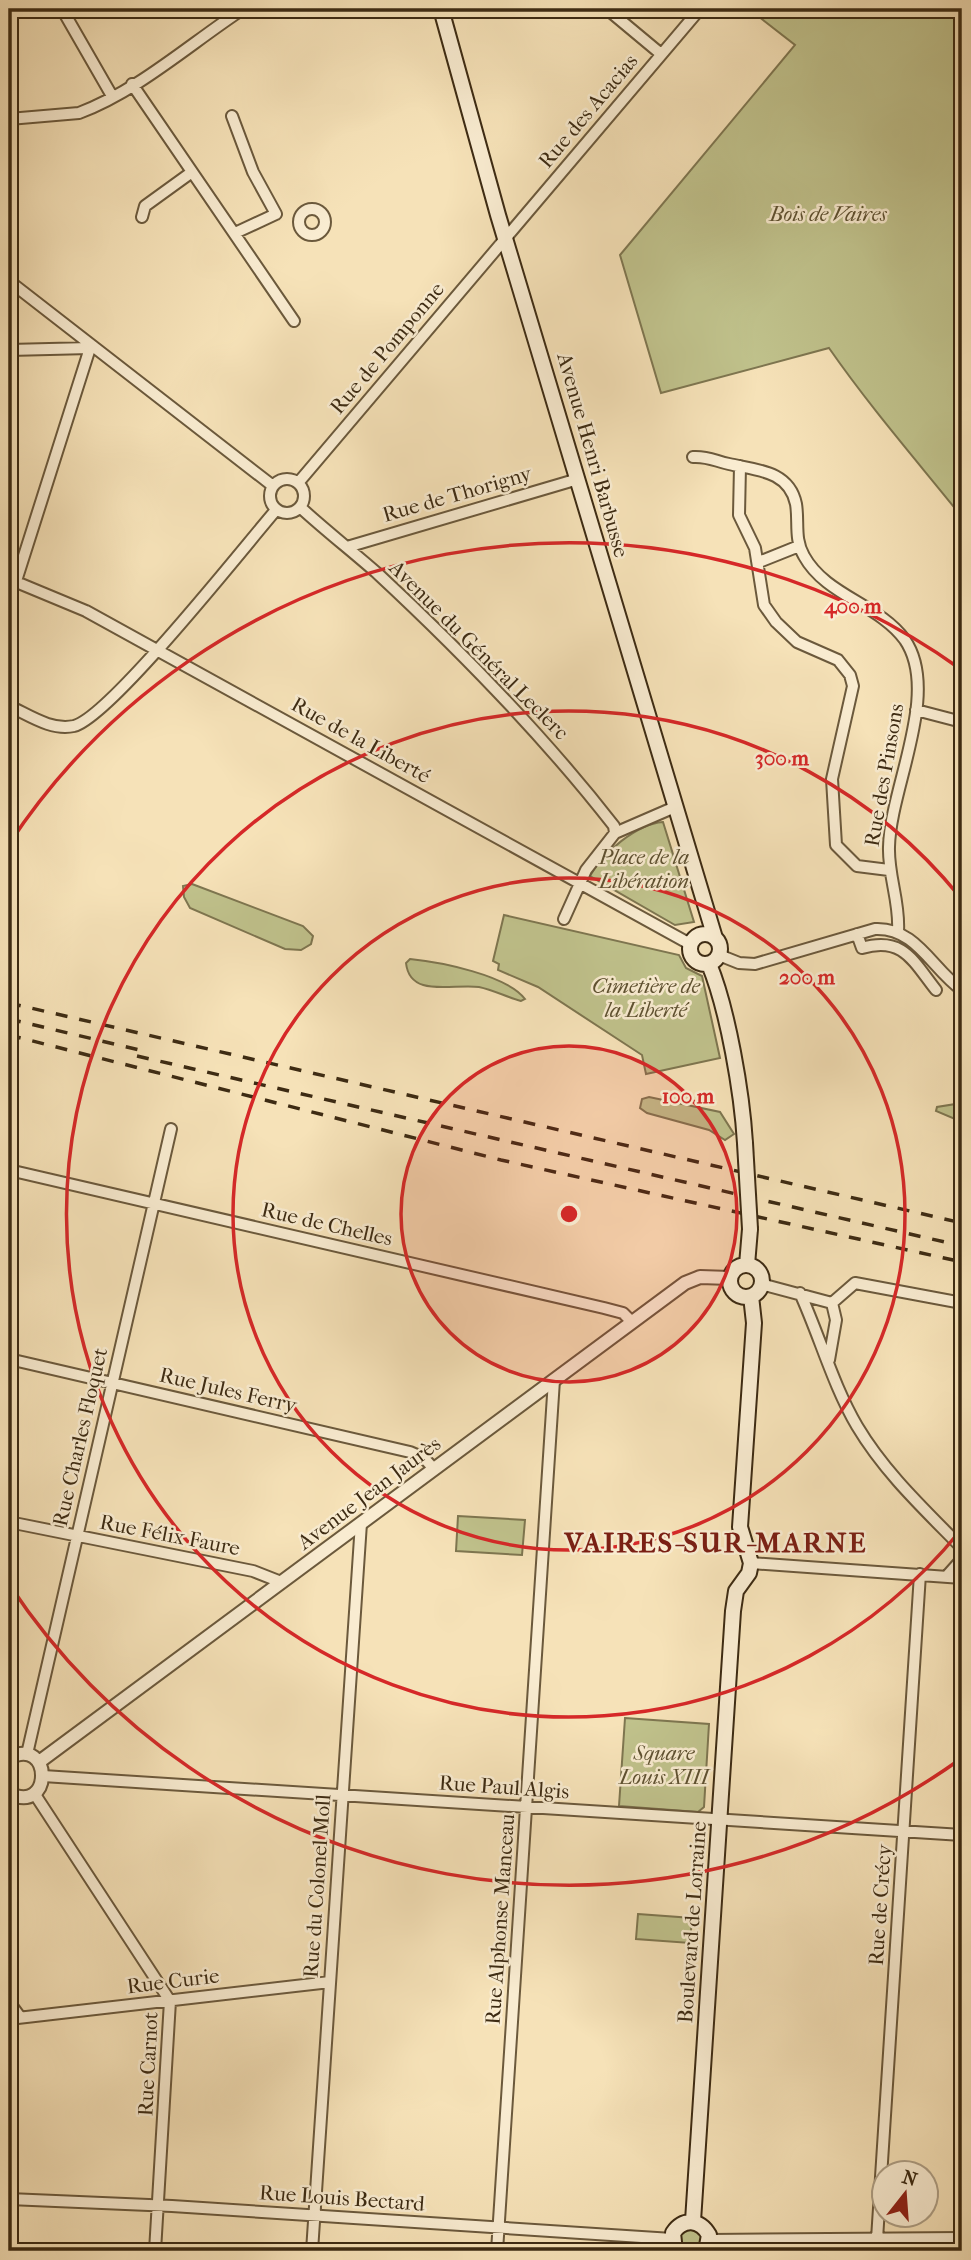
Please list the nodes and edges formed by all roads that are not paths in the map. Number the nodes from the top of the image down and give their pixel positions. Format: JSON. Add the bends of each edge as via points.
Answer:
{"nodes":[{"id":1,"x":62,"y":9,"type":"edge"},
{"id":2,"x":243,"y":9,"type":"edge"},
{"id":3,"x":441,"y":9,"type":"edge"},
{"id":4,"x":607,"y":9,"type":"edge"},
{"id":5,"x":699,"y":9,"type":"edge"},
{"id":6,"x":661,"y":54,"type":"junction"},
{"id":7,"x":132,"y":85,"type":"junction"},
{"id":8,"x":112,"y":96,"type":"junction"},
{"id":9,"x":232,"y":116,"type":"dead end"},
{"id":10,"x":9,"y":119,"type":"edge"},
{"id":11,"x":191,"y":172,"type":"junction"},
{"id":12,"x":276,"y":214,"type":"junction"},
{"id":13,"x":142,"y":217,"type":"dead end"},
{"id":14,"x":299,"y":219,"type":"dead end"},
{"id":15,"x":235,"y":233,"type":"junction"},
{"id":16,"x":506,"y":238,"type":"junction"},
{"id":17,"x":9,"y":281,"type":"edge"},
{"id":18,"x":294,"y":321,"type":"dead end"},
{"id":19,"x":91,"y":347,"type":"junction"},
{"id":20,"x":9,"y":350,"type":"edge"},
{"id":21,"x":693,"y":457,"type":"dead end"},
{"id":22,"x":740,"y":466,"type":"junction"},
{"id":23,"x":578,"y":479,"type":"junction"},
{"id":24,"x":298,"y":483,"type":"junction"},
{"id":25,"x":273,"y":485,"type":"junction"},
{"id":26,"x":300,"y":507,"type":"junction"},
{"id":27,"x":276,"y":509,"type":"junction"},
{"id":28,"x":799,"y":546,"type":"junction"},
{"id":29,"x":347,"y":547,"type":"junction"},
{"id":30,"x":759,"y":562,"type":"junction"},
{"id":31,"x":12,"y":580,"type":"edge"},
{"id":32,"x":157,"y":650,"type":"junction"},
{"id":33,"x":9,"y":706,"type":"edge"},
{"id":34,"x":916,"y":710,"type":"junction"},
{"id":35,"x":962,"y":722,"type":"edge"},
{"id":36,"x":675,"y":807,"type":"junction"},
{"id":37,"x":615,"y":833,"type":"junction"},
{"id":38,"x":889,"y":870,"type":"junction"},
{"id":39,"x":579,"y":882,"type":"junction"},
{"id":40,"x":708,"y":912,"type":"junction"},
{"id":41,"x":564,"y":919,"type":"dead end"},
{"id":42,"x":898,"y":931,"type":"junction"},
{"id":43,"x":857,"y":934,"type":"junction"},
{"id":44,"x":715,"y":938,"type":"junction"},
{"id":45,"x":695,"y":940,"type":"junction"},
{"id":46,"x":714,"y":959,"type":"junction"},
{"id":47,"x":936,"y":990,"type":"dead end"},
{"id":48,"x":962,"y":990,"type":"edge"},
{"id":49,"x":171,"y":1129,"type":"dead end"},
{"id":50,"x":9,"y":1170,"type":"edge"},
{"id":51,"x":153,"y":1204,"type":"junction"},
{"id":52,"x":747,"y":1265,"type":"junction"},
{"id":53,"x":730,"y":1278,"type":"junction"},
{"id":54,"x":761,"y":1284,"type":"junction"},
{"id":55,"x":800,"y":1293,"type":"junction"},
{"id":56,"x":751,"y":1296,"type":"junction"},
{"id":57,"x":832,"y":1303,"type":"junction"},
{"id":58,"x":962,"y":1303,"type":"edge"},
{"id":59,"x":632,"y":1322,"type":"junction"},
{"id":60,"x":9,"y":1359,"type":"edge"},
{"id":61,"x":829,"y":1360,"type":"junction"},
{"id":62,"x":554,"y":1380,"type":"junction"},
{"id":63,"x":112,"y":1383,"type":"junction"},
{"id":64,"x":434,"y":1469,"type":"junction"},
{"id":65,"x":9,"y":1522,"type":"edge"},
{"id":66,"x":361,"y":1523,"type":"junction"},
{"id":67,"x":76,"y":1536,"type":"junction"},
{"id":68,"x":962,"y":1548,"type":"edge"},
{"id":69,"x":962,"y":1559,"type":"edge"},
{"id":70,"x":751,"y":1563,"type":"junction"},
{"id":71,"x":920,"y":1574,"type":"junction"},
{"id":72,"x":946,"y":1577,"type":"junction"},
{"id":73,"x":962,"y":1578,"type":"edge"},
{"id":74,"x":281,"y":1582,"type":"junction"},
{"id":75,"x":9,"y":1758,"type":"edge"},
{"id":76,"x":33,"y":1758,"type":"junction"},
{"id":77,"x":43,"y":1776,"type":"junction"},
{"id":78,"x":9,"y":1793,"type":"edge"},
{"id":79,"x":34,"y":1793,"type":"junction"},
{"id":80,"x":343,"y":1796,"type":"junction"},
{"id":81,"x":527,"y":1807,"type":"junction"},
{"id":82,"x":719,"y":1820,"type":"junction"},
{"id":83,"x":904,"y":1832,"type":"junction"},
{"id":84,"x":962,"y":1835,"type":"edge"},
{"id":85,"x":330,"y":1982,"type":"junction"},
{"id":86,"x":170,"y":2001,"type":"junction"},
{"id":87,"x":9,"y":2002,"type":"edge"},
{"id":88,"x":15,"y":2018,"type":"edge"},
{"id":89,"x":9,"y":2199,"type":"edge"},
{"id":90,"x":158,"y":2205,"type":"junction"},
{"id":91,"x":315,"y":2216,"type":"junction"},
{"id":92,"x":693,"y":2221,"type":"junction"},
{"id":93,"x":498,"y":2228,"type":"junction"},
{"id":94,"x":962,"y":2238,"type":"edge"},
{"id":95,"x":877,"y":2239,"type":"junction"},
{"id":96,"x":674,"y":2245,"type":"edge"},
{"id":97,"x":708,"y":2246,"type":"edge"},
{"id":98,"x":155,"y":2251,"type":"edge"},
{"id":99,"x":312,"y":2251,"type":"edge"},
{"id":100,"x":497,"y":2251,"type":"edge"}],
"edges":[{"from":1,"to":8,"type":"street"},
{"from":2,"to":7,"type":"street"},
{"from":3,"to":16,"type":"main road","name":"Avenue Henri Barbusse"},
{"from":4,"to":6,"type":"street"},
{"from":5,"to":6,"type":"street","name":"Rue des Acacias"},
{"from":6,"to":16,"type":"street","name":"Rue des Acacias"},
{"from":7,"to":8,"type":"street"},
{"from":7,"to":11,"type":"street"},
{"from":8,"to":10,"type":"street","via":[[79,113]]},
{"from":9,"to":12,"type":"street","via":[[253,172]]},
{"from":11,"to":13,"type":"street","via":[[145,206]]},
{"from":11,"to":15,"type":"street"},
{"from":12,"to":14,"type":"street"},
{"from":12,"to":15,"type":"street"},
{"from":15,"to":18,"type":"street"},
{"from":16,"to":23,"type":"main road","name":"Avenue Henri Barbusse"},
{"from":16,"to":24,"type":"street","name":"Rue de Pomponne"},
{"from":17,"to":19,"type":"street"},
{"from":19,"to":20,"type":"street"},
{"from":19,"to":25,"type":"street"},
{"from":19,"to":31,"type":"street"},
{"from":21,"to":22,"type":"street","via":[[708,456]]},
{"from":22,"to":28,"type":"street","via":[[769,472],[787,486],[796,504]]},
{"from":22,"to":30,"type":"street","via":[[739,515]]},
{"from":23,"to":29,"type":"street","name":"Rue de Thorigny"},
{"from":23,"to":36,"type":"main road","name":"Avenue Henri Barbusse"},
{"from":24,"to":25,"type":"street","via":[[282,480]]},
{"from":24,"to":26,"type":"street","via":[[304,494]]},
{"from":25,"to":27,"type":"street","via":[[269,495]]},
{"from":26,"to":27,"type":"street","via":[[289,513]]},
{"from":26,"to":29,"type":"street","name":"Avenue du Général Leclerc"},
{"from":27,"to":32,"type":"street"},
{"from":28,"to":30,"type":"street"},
{"from":28,"to":34,"type":"street","name":"Rue des Pinsons","via":[[821,578],[884,621],[905,642],[916,674]]},
{"from":29,"to":37,"type":"street","name":"Avenue du Général Leclerc","via":[[490,683],[583,788]]},
{"from":30,"to":38,"type":"street","via":[[761,594],[776,622],[797,642],[838,660],[850,675],[853,687],[832,779],[834,834],[841,852],[857,866]]},
{"from":31,"to":32,"type":"street","name":"Rue de la Liberté","via":[[64,599]]},
{"from":32,"to":33,"type":"street","via":[[79,724],[52,726]]},
{"from":32,"to":39,"type":"street","name":"Rue de la Liberté"},
{"from":34,"to":35,"type":"street"},
{"from":34,"to":38,"type":"street","name":"Rue des Pinsons","via":[[891,822]]},
{"from":36,"to":37,"type":"street"},
{"from":36,"to":40,"type":"main road","name":"Avenue Henri Barbusse"},
{"from":37,"to":39,"type":"street"},
{"from":38,"to":42,"type":"street","name":"Rue des Pinsons"},
{"from":39,"to":41,"type":"street"},
{"from":39,"to":45,"type":"street","name":"Rue de la Liberté"},
{"from":40,"to":44,"type":"main road","name":"Avenue Henri Barbusse"},
{"from":40,"to":45,"type":"main road"},
{"from":42,"to":43,"type":"street","via":[[875,929]]},
{"from":42,"to":48,"type":"street","via":[[915,941],[940,973]]},
{"from":43,"to":46,"type":"street","via":[[755,964]]},
{"from":43,"to":47,"type":"street","via":[[862,948],[886,943],[902,950]]},
{"from":44,"to":45,"type":"main road"},
{"from":44,"to":46,"type":"main road","via":[[719,946]]},
{"from":45,"to":46,"type":"main road","via":[[692,958],[700,963]]},
{"from":46,"to":52,"type":"main road","bridge":true,"via":[[745,1143],[750,1229]]},
{"from":49,"to":51,"type":"street","name":"Rue Charles Floquet"},
{"from":50,"to":51,"type":"street","name":"Rue de Chelles"},
{"from":51,"to":59,"type":"street","name":"Rue de Chelles","via":[[604,1308],[623,1313]]},
{"from":51,"to":63,"type":"street","name":"Rue Charles Floquet"},
{"from":52,"to":53,"type":"main road","via":[[737,1268]]},
{"from":52,"to":54,"type":"main road","via":[[758,1270]]},
{"from":53,"to":56,"type":"main road","via":[[737,1293]]},
{"from":53,"to":59,"type":"street","name":"Avenue Jean Jaurès","via":[[693,1278]]},
{"from":54,"to":55,"type":"street"},
{"from":54,"to":56,"type":"main road"},
{"from":55,"to":57,"type":"street"},
{"from":55,"to":61,"type":"street"},
{"from":56,"to":70,"type":"main road","via":[[754,1324],[740,1527]]},
{"from":57,"to":58,"type":"street","via":[[855,1283]]},
{"from":57,"to":61,"type":"street","via":[[836,1320]]},
{"from":59,"to":62,"type":"street","name":"Avenue Jean Jaurès"},
{"from":60,"to":63,"type":"street","name":"Rue Jules Ferry"},
{"from":61,"to":68,"type":"street","via":[[845,1402],[872,1450]]},
{"from":62,"to":64,"type":"street","name":"Avenue Jean Jaurès"},
{"from":62,"to":81,"type":"street","name":"Rue Alphonse Manceau"},
{"from":63,"to":64,"type":"street","name":"Rue Jules Ferry","via":[[410,1452]]},
{"from":63,"to":67,"type":"street","name":"Rue Charles Floquet"},
{"from":64,"to":66,"type":"street","name":"Avenue Jean Jaurès"},
{"from":65,"to":67,"type":"street","name":"Rue Félix Faure"},
{"from":66,"to":74,"type":"street","name":"Avenue Jean Jaurès"},
{"from":66,"to":80,"type":"street","name":"Rue du Colonel Moll"},
{"from":67,"to":74,"type":"street","name":"Rue Félix Faure","via":[[254,1571]]},
{"from":67,"to":76,"type":"street","name":"Rue Charles Floquet"},
{"from":69,"to":72,"type":"street"},
{"from":70,"to":71,"type":"street"},
{"from":70,"to":82,"type":"main road","name":"Boulevard de Lorraine","via":[[735,1594]]},
{"from":71,"to":72,"type":"street"},
{"from":71,"to":83,"type":"street","name":"Rue de Crécy"},
{"from":72,"to":73,"type":"street"},
{"from":74,"to":76,"type":"street","name":"Avenue Jean Jaurès"},
{"from":75,"to":76,"type":"street"},
{"from":76,"to":77,"type":"street"},
{"from":77,"to":79,"type":"street"},
{"from":77,"to":80,"type":"street","name":"Rue Paul Algis"},
{"from":78,"to":79,"type":"street","via":[[23,1797]]},
{"from":79,"to":86,"type":"street","name":"Rue Carnot"},
{"from":80,"to":81,"type":"street","name":"Rue Paul Algis"},
{"from":80,"to":85,"type":"street","name":"Rue du Colonel Moll"},
{"from":81,"to":82,"type":"street","name":"Rue Paul Algis"},
{"from":81,"to":93,"type":"street","name":"Rue Alphonse Manceau"},
{"from":82,"to":83,"type":"street","name":"Rue Paul Algis"},
{"from":82,"to":92,"type":"main road","name":"Boulevard de Lorraine"},
{"from":83,"to":84,"type":"street","name":"Rue Paul Algis"},
{"from":83,"to":95,"type":"street","name":"Rue de Crécy"},
{"from":85,"to":86,"type":"street","name":"Rue Curie"},
{"from":85,"to":91,"type":"street","name":"Rue du Colonel Moll"},
{"from":86,"to":88,"type":"street","name":"Rue Curie"},
{"from":86,"to":90,"type":"street","name":"Rue Carnot"},
{"from":87,"to":88,"type":"street"},
{"from":89,"to":90,"type":"street","name":"Rue Louis Bectard"},
{"from":90,"to":91,"type":"street","name":"Rue Louis Bectard"},
{"from":90,"to":98,"type":"street","name":"Rue Carnot"},
{"from":91,"to":93,"type":"street","name":"Rue Louis Bectard"},
{"from":91,"to":99,"type":"street","name":"Rue du Colonel Moll"},
{"from":92,"to":96,"type":"main road","via":[[681,2224]]},
{"from":92,"to":97,"type":"main road","via":[[706,2230]]},
{"from":93,"to":96,"type":"street","name":"Rue Louis Bectard"},
{"from":93,"to":100,"type":"street","name":"Rue Alphonse Manceau"},
{"from":94,"to":95,"type":"street"},
{"from":95,"to":97,"type":"street"}]}
